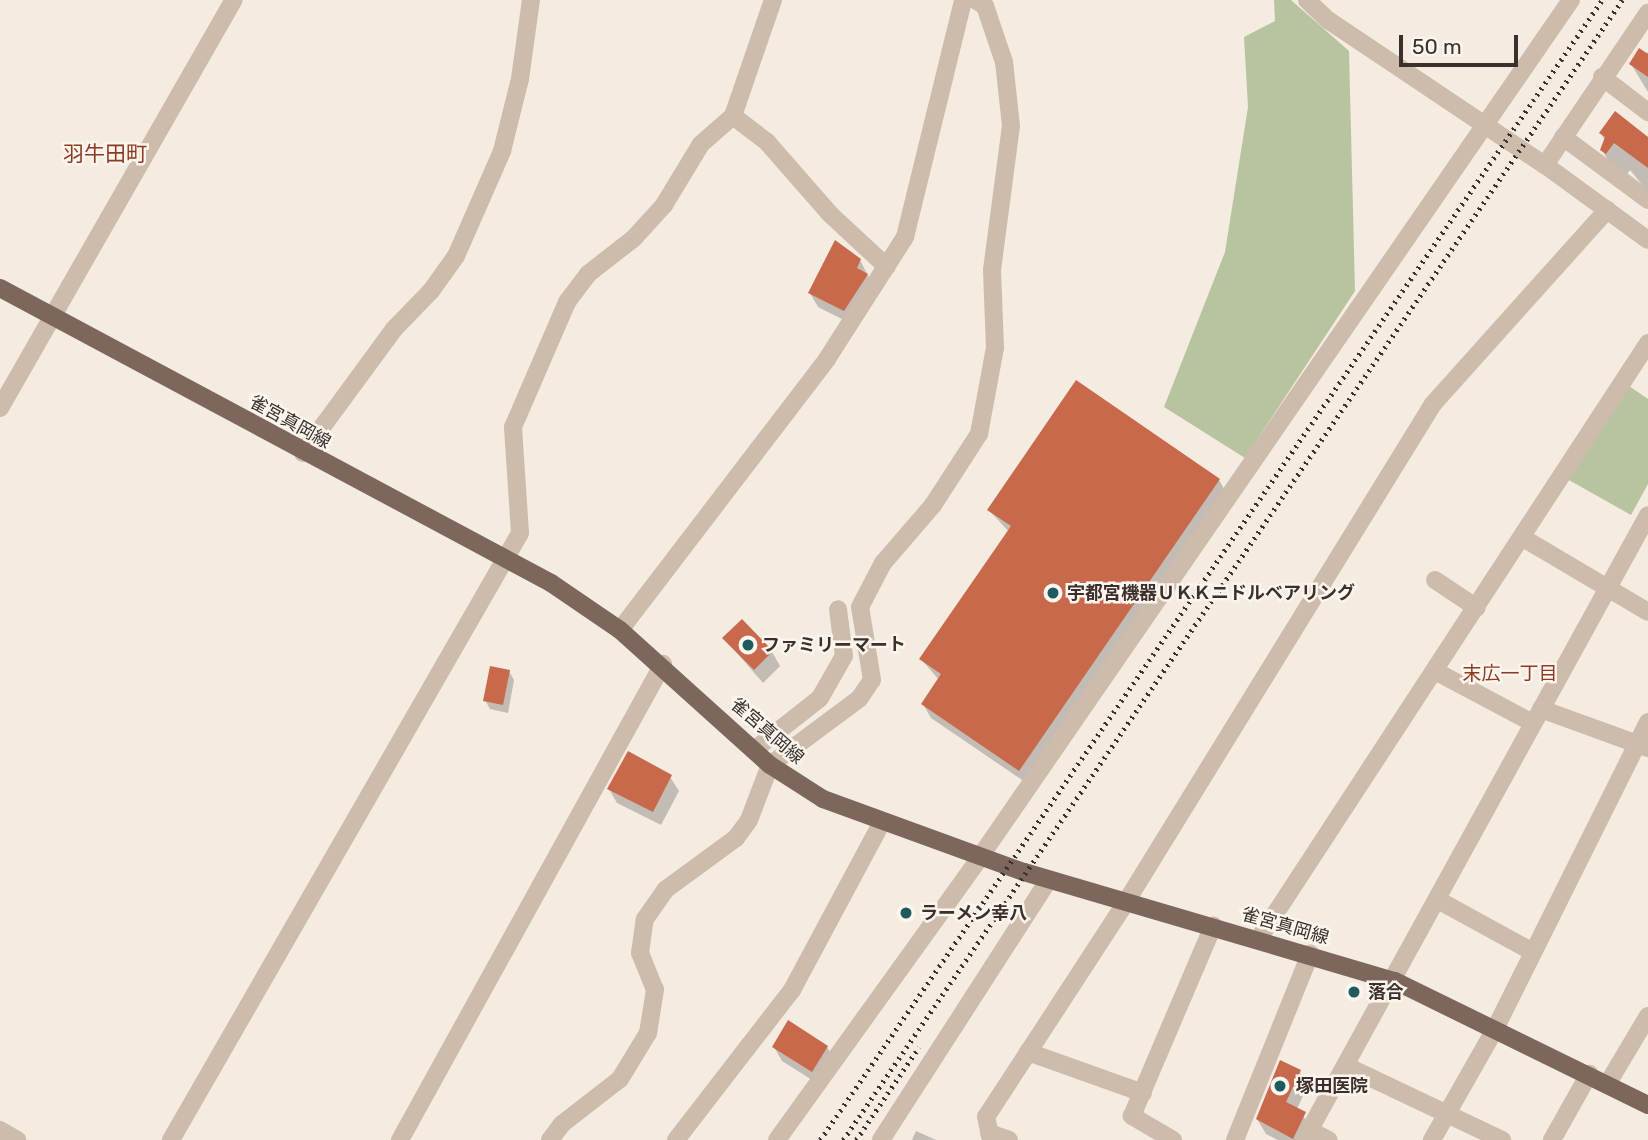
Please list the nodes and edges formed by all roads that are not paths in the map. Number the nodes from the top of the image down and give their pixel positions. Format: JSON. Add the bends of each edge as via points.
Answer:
{"nodes":[{"id":1,"x":234,"y":0,"type":"edge"},
{"id":2,"x":531,"y":0,"type":"edge"},
{"id":3,"x":773,"y":0,"type":"edge"},
{"id":4,"x":963,"y":0,"type":"edge"},
{"id":5,"x":975,"y":0,"type":"edge"},
{"id":6,"x":1307,"y":0,"type":"edge"},
{"id":7,"x":1572,"y":0,"type":"edge"},
{"id":8,"x":1648,"y":13,"type":"edge"},
{"id":9,"x":1602,"y":77,"type":"junction"},
{"id":10,"x":1648,"y":112,"type":"edge"},
{"id":11,"x":733,"y":116,"type":"junction"},
{"id":12,"x":1487,"y":125,"type":"junction"},
{"id":13,"x":1563,"y":137,"type":"junction"},
{"id":14,"x":1545,"y":165,"type":"junction"},
{"id":15,"x":1648,"y":200,"type":"edge"},
{"id":16,"x":1607,"y":210,"type":"junction"},
{"id":17,"x":1648,"y":240,"type":"edge"},
{"id":18,"x":887,"y":267,"type":"junction"},
{"id":19,"x":0,"y":288,"type":"edge"},
{"id":20,"x":52,"y":316,"type":"junction"},
{"id":21,"x":1648,"y":343,"type":"edge"},
{"id":22,"x":0,"y":408,"type":"edge"},
{"id":23,"x":303,"y":453,"type":"junction"},
{"id":24,"x":1648,"y":515,"type":"edge"},
{"id":25,"x":1524,"y":538,"type":"junction"},
{"id":26,"x":504,"y":556,"type":"junction"},
{"id":27,"x":1435,"y":580,"type":"dead end"},
{"id":28,"x":1609,"y":585,"type":"junction"},
{"id":29,"x":1477,"y":608,"type":"junction"},
{"id":30,"x":838,"y":609,"type":"dead end"},
{"id":31,"x":1648,"y":612,"type":"edge"},
{"id":32,"x":620,"y":630,"type":"junction"},
{"id":33,"x":663,"y":664,"type":"junction"},
{"id":34,"x":1435,"y":671,"type":"junction"},
{"id":35,"x":1537,"y":716,"type":"junction"},
{"id":36,"x":1648,"y":722,"type":"edge"},
{"id":37,"x":1642,"y":746,"type":"edge"},
{"id":38,"x":754,"y":750,"type":"junction"},
{"id":39,"x":770,"y":765,"type":"junction"},
{"id":40,"x":881,"y":824,"type":"junction"},
{"id":41,"x":980,"y":858,"type":"junction"},
{"id":42,"x":1049,"y":879,"type":"junction"},
{"id":43,"x":1438,"y":900,"type":"junction"},
{"id":44,"x":1126,"y":902,"type":"junction"},
{"id":45,"x":1213,"y":926,"type":"junction"},
{"id":46,"x":1258,"y":940,"type":"junction"},
{"id":47,"x":1533,"y":952,"type":"junction"},
{"id":48,"x":1310,"y":954,"type":"junction"},
{"id":49,"x":1395,"y":981,"type":"junction"},
{"id":50,"x":1648,"y":1016,"type":"edge"},
{"id":51,"x":1495,"y":1028,"type":"junction"},
{"id":52,"x":1028,"y":1052,"type":"junction"},
{"id":53,"x":1346,"y":1066,"type":"junction"},
{"id":54,"x":1589,"y":1074,"type":"junction"},
{"id":55,"x":1608,"y":1083,"type":"junction"},
{"id":56,"x":1143,"y":1093,"type":"junction"},
{"id":57,"x":1648,"y":1105,"type":"edge"},
{"id":58,"x":1447,"y":1114,"type":"junction"},
{"id":59,"x":0,"y":1130,"type":"edge"},
{"id":60,"x":1306,"y":1135,"type":"edge"},
{"id":61,"x":990,"y":1137,"type":"edge"},
{"id":62,"x":17,"y":1140,"type":"edge"},
{"id":63,"x":172,"y":1140,"type":"edge"},
{"id":64,"x":400,"y":1140,"type":"edge"},
{"id":65,"x":550,"y":1140,"type":"edge"},
{"id":66,"x":676,"y":1140,"type":"edge"},
{"id":67,"x":777,"y":1140,"type":"edge"},
{"id":68,"x":881,"y":1140,"type":"edge"},
{"id":69,"x":1009,"y":1140,"type":"edge"},
{"id":70,"x":1173,"y":1140,"type":"edge"},
{"id":71,"x":1235,"y":1140,"type":"edge"},
{"id":72,"x":1329,"y":1140,"type":"edge"},
{"id":73,"x":1433,"y":1140,"type":"edge"},
{"id":74,"x":1503,"y":1140,"type":"edge"},
{"id":75,"x":1552,"y":1140,"type":"edge"}],
"edges":[{"from":1,"to":20,"type":"street"},
{"from":2,"to":23,"type":"street","via":[[520,79],[502,151],[456,256],[431,291],[394,329]]},
{"from":3,"to":11,"type":"street"},
{"from":4,"to":18,"type":"street","via":[[905,237]]},
{"from":5,"to":39,"type":"street","via":[[985,6],[1004,62],[1011,127],[992,270],[995,348],[979,434],[933,505],[883,563],[860,607],[872,680],[859,699]]},
{"from":6,"to":12,"type":"street","via":[[1328,20]]},
{"from":7,"to":12,"type":"street"},
{"from":8,"to":9,"type":"street"},
{"from":9,"to":10,"type":"street"},
{"from":9,"to":13,"type":"street"},
{"from":11,"to":18,"type":"street","via":[[767,142],[831,215]]},
{"from":11,"to":26,"type":"street","via":[[701,144],[664,205],[634,239],[588,274],[567,302],[513,427],[520,533]]},
{"from":12,"to":14,"type":"street"},
{"from":12,"to":41,"type":"street"},
{"from":13,"to":14,"type":"street"},
{"from":13,"to":15,"type":"street"},
{"from":14,"to":16,"type":"street"},
{"from":16,"to":17,"type":"street"},
{"from":16,"to":44,"type":"street","via":[[1433,404]]},
{"from":18,"to":32,"type":"street","via":[[827,359]]},
{"from":19,"to":20,"type":"main road","name":"雀宮真岡線"},
{"from":20,"to":22,"type":"street"},
{"from":20,"to":23,"type":"main road","name":"雀宮真岡線"},
{"from":21,"to":25,"type":"street"},
{"from":23,"to":26,"type":"main road","name":"雀宮真岡線"},
{"from":24,"to":28,"type":"street"},
{"from":25,"to":28,"type":"street"},
{"from":25,"to":29,"type":"street"},
{"from":26,"to":32,"type":"main road","name":"雀宮真岡線"},
{"from":26,"to":63,"type":"street"},
{"from":27,"to":29,"type":"street"},
{"from":28,"to":31,"type":"street"},
{"from":28,"to":35,"type":"street"},
{"from":29,"to":34,"type":"street"},
{"from":30,"to":38,"type":"street","via":[[844,656],[820,698]]},
{"from":32,"to":33,"type":"main road","name":"雀宮真岡線"},
{"from":33,"to":38,"type":"main road","name":"雀宮真岡線"},
{"from":33,"to":64,"type":"street"},
{"from":34,"to":35,"type":"street"},
{"from":34,"to":46,"type":"street"},
{"from":35,"to":37,"type":"street"},
{"from":35,"to":43,"type":"street"},
{"from":36,"to":37,"type":"street"},
{"from":37,"to":47,"type":"street"},
{"from":38,"to":39,"type":"main road","name":"雀宮真岡線"},
{"from":39,"to":40,"type":"main road","name":"雀宮真岡線","via":[[823,799]]},
{"from":39,"to":65,"type":"street","via":[[749,820],[736,838],[665,890],[645,919],[640,953],[654,990],[648,1032],[620,1079],[562,1124]]},
{"from":40,"to":41,"type":"main road","name":"雀宮真岡線"},
{"from":40,"to":66,"type":"street","via":[[792,990]]},
{"from":41,"to":42,"type":"main road","name":"雀宮真岡線"},
{"from":41,"to":67,"type":"street"},
{"from":42,"to":44,"type":"main road","name":"雀宮真岡線"},
{"from":42,"to":68,"type":"street"},
{"from":43,"to":47,"type":"street"},
{"from":43,"to":49,"type":"street"},
{"from":44,"to":45,"type":"main road","name":"雀宮真岡線"},
{"from":44,"to":52,"type":"street"},
{"from":45,"to":46,"type":"main road","name":"雀宮真岡線"},
{"from":45,"to":56,"type":"street"},
{"from":46,"to":48,"type":"main road","name":"雀宮真岡線"},
{"from":47,"to":51,"type":"street"},
{"from":48,"to":49,"type":"main road","name":"雀宮真岡線"},
{"from":48,"to":71,"type":"street"},
{"from":49,"to":51,"type":"main road","name":"雀宮真岡線"},
{"from":49,"to":53,"type":"street"},
{"from":50,"to":55,"type":"street"},
{"from":51,"to":54,"type":"main road","name":"雀宮真岡線"},
{"from":51,"to":58,"type":"street"},
{"from":52,"to":56,"type":"street"},
{"from":52,"to":61,"type":"street","via":[[986,1117]]},
{"from":53,"to":58,"type":"street"},
{"from":53,"to":60,"type":"street"},
{"from":54,"to":55,"type":"main road","name":"雀宮真岡線"},
{"from":54,"to":75,"type":"street"},
{"from":55,"to":57,"type":"main road","name":"雀宮真岡線"},
{"from":56,"to":70,"type":"street","via":[[1132,1116]]},
{"from":58,"to":73,"type":"street"},
{"from":58,"to":74,"type":"street"},
{"from":59,"to":62,"type":"street"},
{"from":60,"to":72,"type":"street"},
{"from":61,"to":69,"type":"street"}]}
